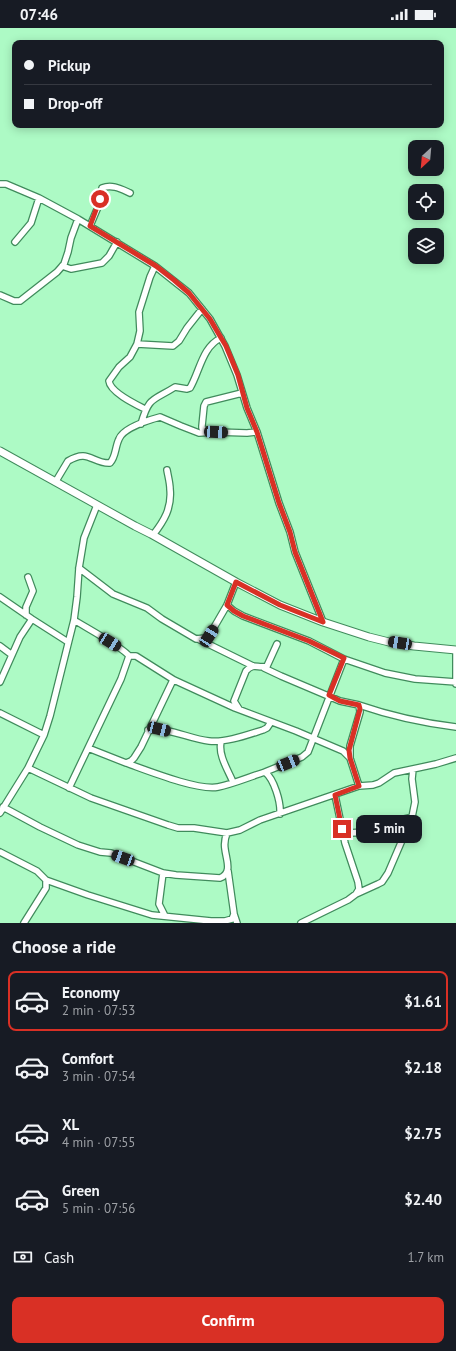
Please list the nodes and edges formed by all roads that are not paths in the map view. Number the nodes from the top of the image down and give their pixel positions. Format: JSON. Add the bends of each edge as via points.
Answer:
{"nodes":[{"id":1,"x":0,"y":184,"type":"edge"},
{"id":2,"x":130,"y":193,"type":"dead end"},
{"id":3,"x":39,"y":198,"type":"junction"},
{"id":4,"x":78,"y":219,"type":"junction"},
{"id":5,"x":90,"y":226,"type":"junction"},
{"id":6,"x":15,"y":242,"type":"dead end"},
{"id":7,"x":117,"y":242,"type":"junction"},
{"id":8,"x":62,"y":266,"type":"junction"},
{"id":9,"x":156,"y":266,"type":"junction"},
{"id":10,"x":0,"y":295,"type":"edge"},
{"id":11,"x":202,"y":309,"type":"junction"},
{"id":12,"x":221,"y":338,"type":"junction"},
{"id":13,"x":137,"y":344,"type":"junction"},
{"id":14,"x":242,"y":393,"type":"junction"},
{"id":15,"x":145,"y":409,"type":"junction"},
{"id":16,"x":141,"y":424,"type":"junction"},
{"id":17,"x":210,"y":432,"type":"junction"},
{"id":18,"x":257,"y":432,"type":"junction"},
{"id":19,"x":0,"y":451,"type":"edge"},
{"id":20,"x":167,"y":470,"type":"dead end"},
{"id":21,"x":56,"y":481,"type":"junction"},
{"id":22,"x":97,"y":505,"type":"junction"},
{"id":23,"x":154,"y":535,"type":"junction"},
{"id":24,"x":79,"y":568,"type":"junction"},
{"id":25,"x":28,"y":577,"type":"dead end"},
{"id":26,"x":236,"y":582,"type":"junction"},
{"id":27,"x":0,"y":597,"type":"edge"},
{"id":28,"x":227,"y":605,"type":"junction"},
{"id":29,"x":26,"y":615,"type":"junction"},
{"id":30,"x":32,"y":619,"type":"junction"},
{"id":31,"x":74,"y":620,"type":"junction"},
{"id":32,"x":323,"y":622,"type":"junction"},
{"id":33,"x":196,"y":639,"type":"junction"},
{"id":34,"x":68,"y":642,"type":"junction"},
{"id":35,"x":277,"y":644,"type":"dead end"},
{"id":36,"x":0,"y":646,"type":"edge"},
{"id":37,"x":456,"y":650,"type":"edge"},
{"id":38,"x":12,"y":655,"type":"junction"},
{"id":39,"x":129,"y":656,"type":"junction"},
{"id":40,"x":344,"y":658,"type":"junction"},
{"id":41,"x":253,"y":666,"type":"junction"},
{"id":42,"x":264,"y":668,"type":"junction"},
{"id":43,"x":171,"y":679,"type":"junction"},
{"id":44,"x":0,"y":682,"type":"edge"},
{"id":45,"x":456,"y":683,"type":"edge"},
{"id":46,"x":329,"y":695,"type":"junction"},
{"id":47,"x":359,"y":705,"type":"junction"},
{"id":48,"x":239,"y":710,"type":"junction"},
{"id":49,"x":0,"y":713,"type":"edge"},
{"id":50,"x":271,"y":722,"type":"junction"},
{"id":51,"x":456,"y":727,"type":"edge"},
{"id":52,"x":148,"y":730,"type":"junction"},
{"id":53,"x":44,"y":735,"type":"junction"},
{"id":54,"x":314,"y":738,"type":"junction"},
{"id":55,"x":220,"y":742,"type":"junction"},
{"id":56,"x":350,"y":746,"type":"junction"},
{"id":57,"x":88,"y":748,"type":"junction"},
{"id":58,"x":343,"y":751,"type":"junction"},
{"id":59,"x":350,"y":758,"type":"junction"},
{"id":60,"x":456,"y":758,"type":"edge"},
{"id":61,"x":126,"y":763,"type":"junction"},
{"id":62,"x":28,"y":768,"type":"junction"},
{"id":63,"x":274,"y":769,"type":"junction"},
{"id":64,"x":413,"y":769,"type":"junction"},
{"id":65,"x":264,"y":772,"type":"junction"},
{"id":66,"x":271,"y":779,"type":"junction"},
{"id":67,"x":233,"y":782,"type":"junction"},
{"id":68,"x":359,"y":786,"type":"junction"},
{"id":69,"x":69,"y":788,"type":"junction"},
{"id":70,"x":335,"y":795,"type":"junction"},
{"id":71,"x":280,"y":806,"type":"junction"},
{"id":72,"x":3,"y":807,"type":"junction"},
{"id":73,"x":288,"y":811,"type":"junction"},
{"id":74,"x":0,"y":813,"type":"edge"},
{"id":75,"x":280,"y":814,"type":"junction"},
{"id":76,"x":412,"y":818,"type":"junction"},
{"id":77,"x":227,"y":832,"type":"junction"},
{"id":78,"x":343,"y":832,"type":"junction"},
{"id":79,"x":0,"y":852,"type":"edge"},
{"id":80,"x":228,"y":870,"type":"junction"},
{"id":81,"x":163,"y":873,"type":"junction"},
{"id":82,"x":46,"y":880,"type":"junction"},
{"id":83,"x":356,"y":894,"type":"junction"},
{"id":84,"x":234,"y":914,"type":"junction"},
{"id":85,"x":165,"y":916,"type":"junction"},
{"id":86,"x":24,"y":923,"type":"edge"},
{"id":87,"x":237,"y":923,"type":"edge"},
{"id":88,"x":301,"y":923,"type":"edge"}],
"edges":[{"from":1,"to":3,"type":"street","via":[[6,184]]},
{"from":2,"to":5,"type":"street","via":[[113,186],[102,188]]},
{"from":3,"to":4,"type":"street"},
{"from":3,"to":6,"type":"street","via":[[31,224]]},
{"from":4,"to":5,"type":"street"},
{"from":4,"to":8,"type":"street"},
{"from":5,"to":7,"type":"street"},
{"from":7,"to":8,"type":"street","via":[[102,263],[71,269]]},
{"from":7,"to":9,"type":"street"},
{"from":8,"to":10,"type":"street","via":[[20,301]]},
{"from":9,"to":11,"type":"street","via":[[189,293]]},
{"from":9,"to":13,"type":"street","via":[[139,312],[140,331]]},
{"from":11,"to":12,"type":"street"},
{"from":11,"to":13,"type":"street","via":[[173,346]]},
{"from":12,"to":14,"type":"street","via":[[238,375]]},
{"from":12,"to":15,"type":"street","via":[[207,351],[190,388],[175,387],[153,399]]},
{"from":13,"to":15,"type":"street","via":[[130,357],[112,376],[109,384],[120,395]]},
{"from":14,"to":17,"type":"street","via":[[206,402],[202,428]]},
{"from":14,"to":18,"type":"street"},
{"from":15,"to":16,"type":"street"},
{"from":16,"to":17,"type":"street","via":[[160,417],[195,432]]},
{"from":16,"to":21,"type":"street","via":[[119,438],[114,458],[110,463],[101,462],[87,455],[71,459]]},
{"from":17,"to":18,"type":"street"},
{"from":18,"to":32,"type":"street","via":[[295,552]]},
{"from":19,"to":21,"type":"main road"},
{"from":20,"to":23,"type":"street","via":[[170,502],[166,517]]},
{"from":21,"to":22,"type":"main road"},
{"from":22,"to":23,"type":"main road"},
{"from":22,"to":24,"type":"street","via":[[87,527]]},
{"from":23,"to":26,"type":"main road"},
{"from":24,"to":31,"type":"street"},
{"from":24,"to":33,"type":"street","via":[[112,594],[147,608]]},
{"from":25,"to":29,"type":"street","via":[[32,592],[26,607]]},
{"from":26,"to":28,"type":"street"},
{"from":26,"to":32,"type":"main road","via":[[280,605]]},
{"from":27,"to":29,"type":"street"},
{"from":28,"to":33,"type":"street","via":[[209,636]]},
{"from":28,"to":40,"type":"street","via":[[243,616],[309,641]]},
{"from":29,"to":30,"type":"street"},
{"from":30,"to":34,"type":"street"},
{"from":30,"to":38,"type":"street"},
{"from":31,"to":34,"type":"street"},
{"from":31,"to":39,"type":"street"},
{"from":32,"to":37,"type":"main road","via":[[389,642]]},
{"from":33,"to":41,"type":"street"},
{"from":34,"to":53,"type":"street"},
{"from":35,"to":42,"type":"street"},
{"from":36,"to":38,"type":"street"},
{"from":37,"to":45,"type":"street"},
{"from":38,"to":44,"type":"street"},
{"from":39,"to":43,"type":"street","via":[[136,656]]},
{"from":39,"to":57,"type":"street","via":[[121,679]]},
{"from":40,"to":45,"type":"street","via":[[398,676]]},
{"from":40,"to":46,"type":"street"},
{"from":41,"to":42,"type":"street"},
{"from":41,"to":48,"type":"street","via":[[246,671],[234,702]]},
{"from":42,"to":46,"type":"street"},
{"from":43,"to":48,"type":"street"},
{"from":43,"to":52,"type":"street"},
{"from":46,"to":47,"type":"street","via":[[340,701]]},
{"from":46,"to":54,"type":"street"},
{"from":47,"to":51,"type":"street","via":[[428,724]]},
{"from":47,"to":56,"type":"street","via":[[360,712]]},
{"from":48,"to":50,"type":"street"},
{"from":49,"to":53,"type":"street"},
{"from":50,"to":54,"type":"street"},
{"from":50,"to":55,"type":"street","via":[[263,730]]},
{"from":52,"to":55,"type":"street","via":[[159,729]]},
{"from":52,"to":61,"type":"street","via":[[134,758]]},
{"from":53,"to":62,"type":"street"},
{"from":54,"to":58,"type":"street"},
{"from":54,"to":63,"type":"street","via":[[305,755]]},
{"from":55,"to":67,"type":"street","via":[[224,762]]},
{"from":56,"to":58,"type":"street"},
{"from":56,"to":59,"type":"street"},
{"from":57,"to":61,"type":"street"},
{"from":57,"to":69,"type":"street"},
{"from":58,"to":59,"type":"street"},
{"from":59,"to":68,"type":"street"},
{"from":60,"to":64,"type":"street"},
{"from":61,"to":67,"type":"street","via":[[175,780],[205,787],[217,788]]},
{"from":62,"to":69,"type":"street"},
{"from":62,"to":72,"type":"street"},
{"from":63,"to":65,"type":"street"},
{"from":63,"to":66,"type":"street"},
{"from":64,"to":68,"type":"street","via":[[394,773],[373,785]]},
{"from":64,"to":76,"type":"street","via":[[415,802]]},
{"from":65,"to":66,"type":"street"},
{"from":65,"to":67,"type":"street"},
{"from":66,"to":71,"type":"street"},
{"from":68,"to":70,"type":"street"},
{"from":69,"to":77,"type":"street","via":[[178,828]]},
{"from":70,"to":73,"type":"street"},
{"from":70,"to":78,"type":"street"},
{"from":71,"to":73,"type":"street"},
{"from":71,"to":75,"type":"street"},
{"from":72,"to":74,"type":"street"},
{"from":72,"to":81,"type":"street","via":[[78,845],[111,853]]},
{"from":73,"to":75,"type":"street"},
{"from":75,"to":77,"type":"street","via":[[240,830]]},
{"from":76,"to":78,"type":"street","via":[[365,832]]},
{"from":76,"to":83,"type":"street","via":[[382,882]]},
{"from":77,"to":80,"type":"street","via":[[224,847]]},
{"from":78,"to":83,"type":"street","via":[[358,882],[359,889]]},
{"from":79,"to":82,"type":"street","via":[[37,871]]},
{"from":80,"to":81,"type":"street","via":[[220,878]]},
{"from":80,"to":84,"type":"street"},
{"from":81,"to":85,"type":"street","via":[[159,904]]},
{"from":82,"to":85,"type":"street","via":[[152,915]]},
{"from":82,"to":86,"type":"street","via":[[46,888]]},
{"from":83,"to":88,"type":"street"},
{"from":84,"to":85,"type":"street","via":[[232,919],[225,921]]},
{"from":84,"to":87,"type":"street"}]}
